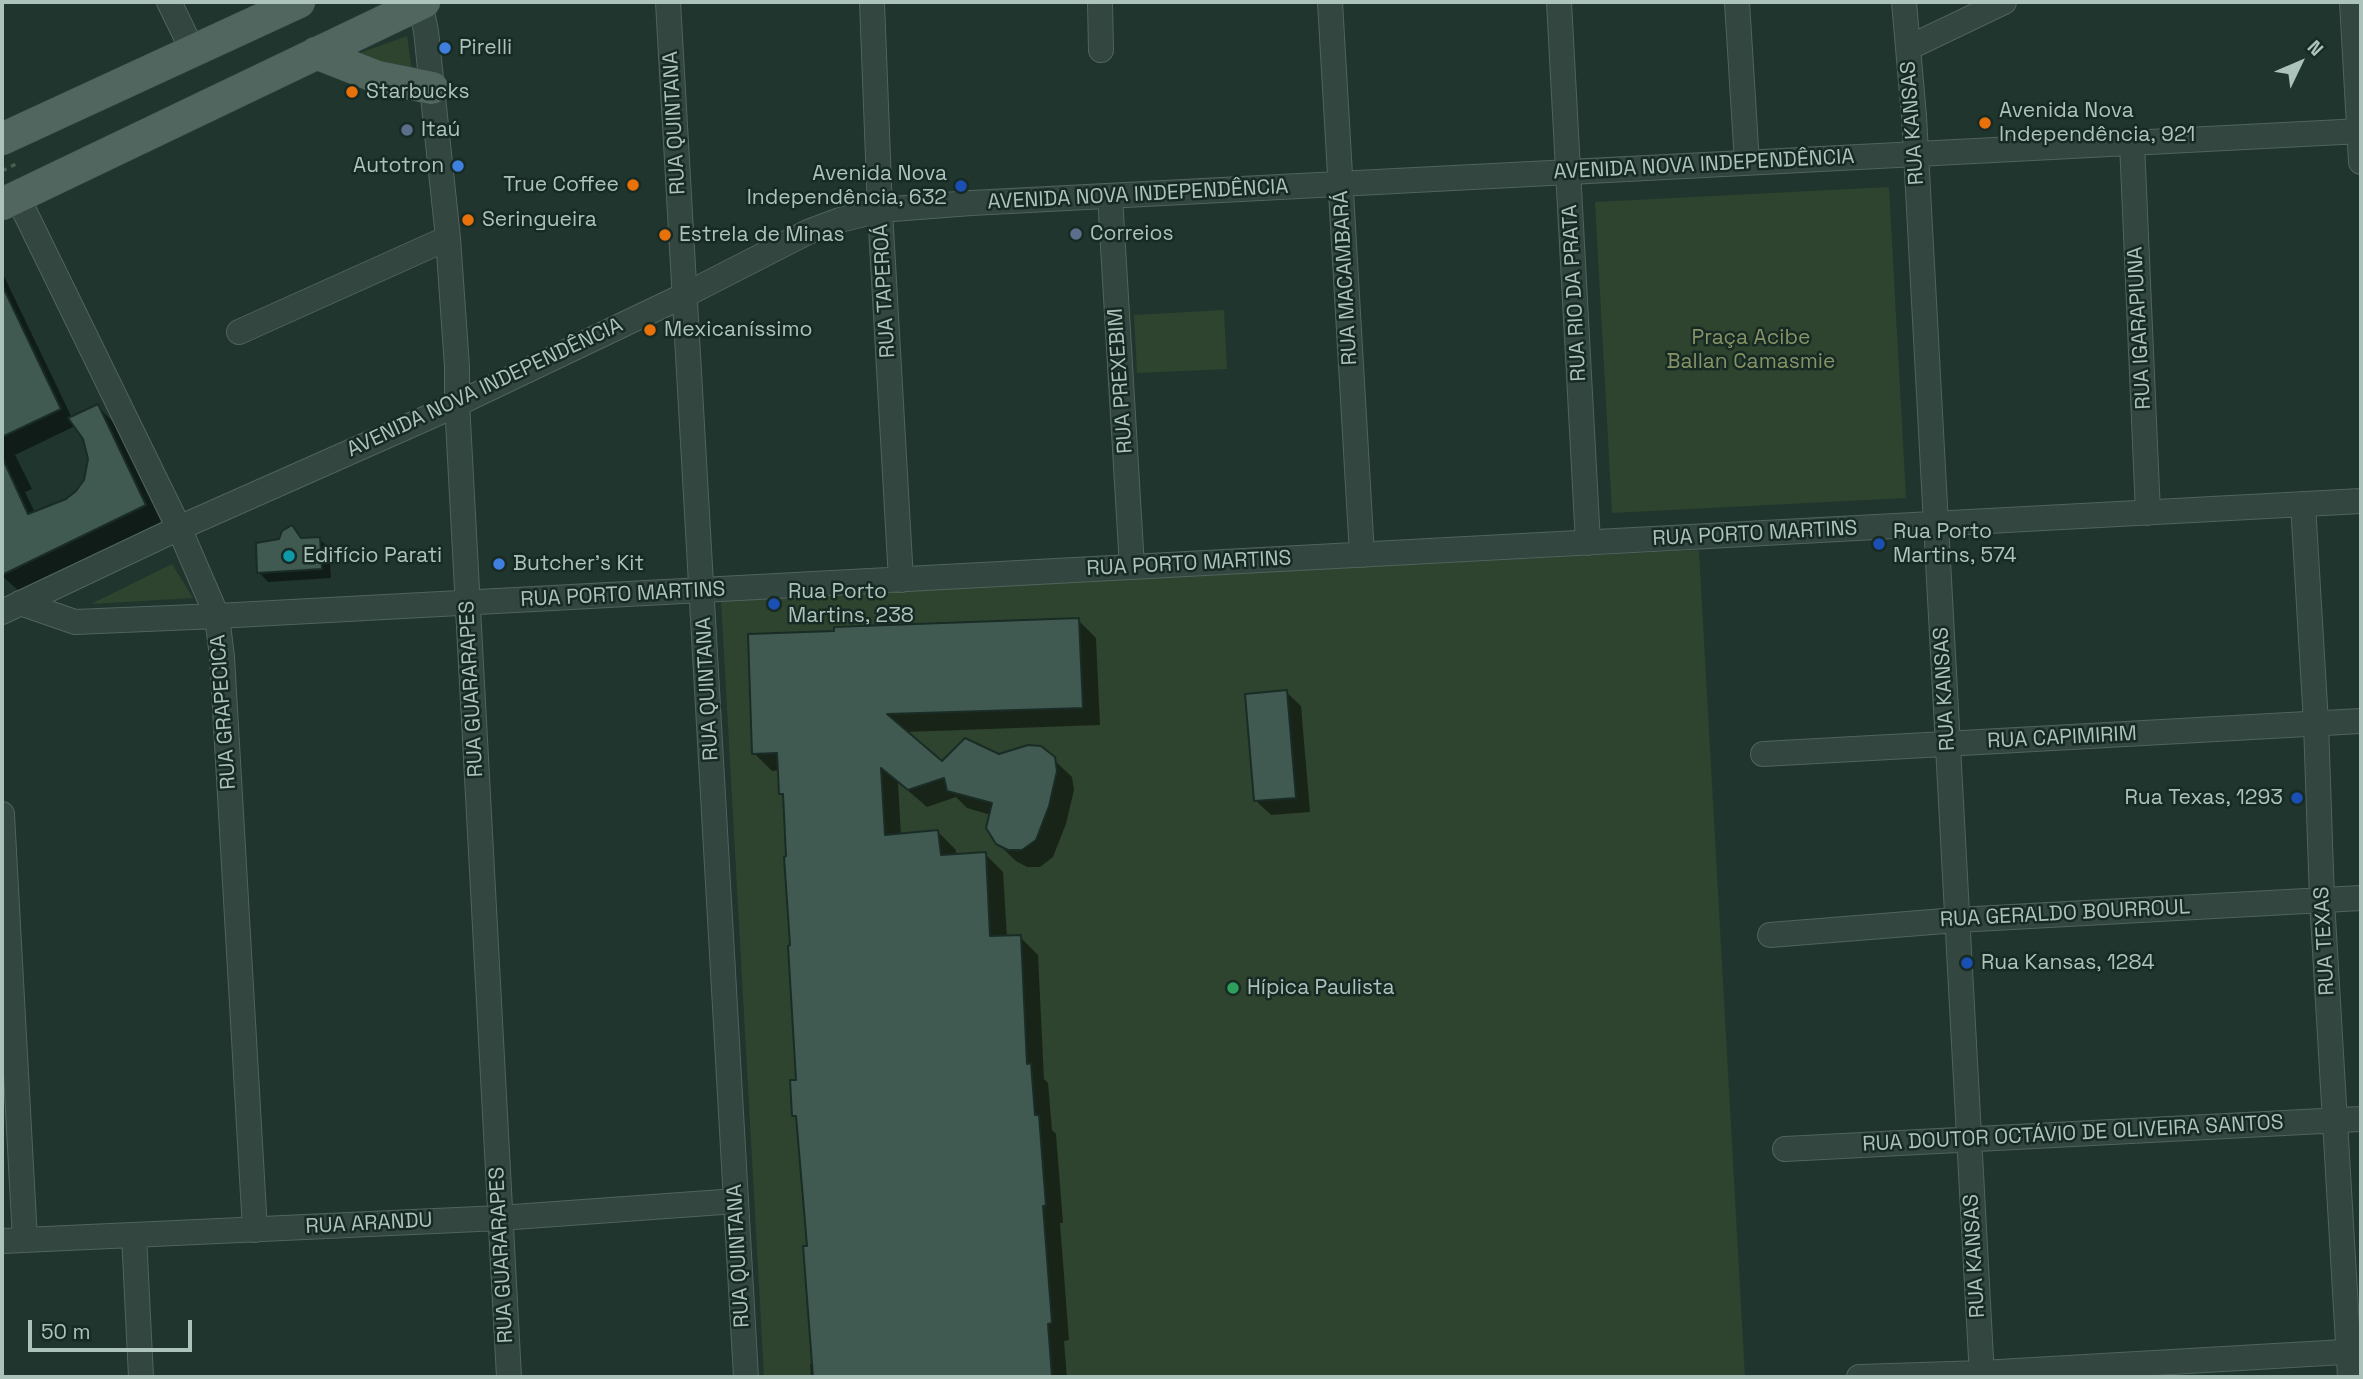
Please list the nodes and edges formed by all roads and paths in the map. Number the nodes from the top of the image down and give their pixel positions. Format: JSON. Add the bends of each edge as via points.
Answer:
{"nodes":[{"id":1,"x":169,"y":2,"type":"edge"},
{"id":2,"x":299,"y":2,"type":"edge"},
{"id":3,"x":422,"y":2,"type":"edge"},
{"id":4,"x":668,"y":2,"type":"edge"},
{"id":5,"x":872,"y":2,"type":"edge"},
{"id":6,"x":1100,"y":2,"type":"edge"},
{"id":7,"x":1330,"y":2,"type":"edge"},
{"id":8,"x":1559,"y":2,"type":"edge"},
{"id":9,"x":1737,"y":2,"type":"edge"},
{"id":10,"x":1905,"y":2,"type":"edge"},
{"id":11,"x":2004,"y":2,"type":"edge"},
{"id":12,"x":2352,"y":2,"type":"edge"},
{"id":13,"x":1908,"y":48,"type":"junction"},
{"id":14,"x":1101,"y":50,"type":"dead end"},
{"id":15,"x":193,"y":51,"type":"junction"},
{"id":16,"x":316,"y":53,"type":"junction"},
{"id":17,"x":432,"y":88,"type":"junction"},
{"id":18,"x":2360,"y":131,"type":"edge"},
{"id":19,"x":2,"y":139,"type":"edge"},
{"id":20,"x":2132,"y":143,"type":"junction"},
{"id":21,"x":1915,"y":154,"type":"junction"},
{"id":22,"x":2361,"y":162,"type":"edge"},
{"id":23,"x":1747,"y":163,"type":"junction"},
{"id":24,"x":1569,"y":171,"type":"junction"},
{"id":25,"x":1341,"y":184,"type":"junction"},
{"id":26,"x":1110,"y":196,"type":"junction"},
{"id":27,"x":9,"y":200,"type":"edge"},
{"id":28,"x":880,"y":210,"type":"junction"},
{"id":29,"x":449,"y":238,"type":"junction"},
{"id":30,"x":685,"y":295,"type":"junction"},
{"id":31,"x":239,"y":332,"type":"dead end"},
{"id":32,"x":457,"y":402,"type":"junction"},
{"id":33,"x":2361,"y":501,"type":"edge"},
{"id":34,"x":2303,"y":504,"type":"junction"},
{"id":35,"x":2148,"y":513,"type":"junction"},
{"id":36,"x":1936,"y":525,"type":"junction"},
{"id":37,"x":179,"y":528,"type":"junction"},
{"id":38,"x":1588,"y":543,"type":"junction"},
{"id":39,"x":1362,"y":555,"type":"junction"},
{"id":40,"x":1132,"y":567,"type":"junction"},
{"id":41,"x":901,"y":580,"type":"junction"},
{"id":42,"x":702,"y":591,"type":"junction"},
{"id":43,"x":467,"y":604,"type":"junction"},
{"id":44,"x":11,"y":607,"type":"edge"},
{"id":45,"x":217,"y":617,"type":"junction"},
{"id":46,"x":2361,"y":721,"type":"edge"},
{"id":47,"x":2316,"y":723,"type":"junction"},
{"id":48,"x":1948,"y":744,"type":"junction"},
{"id":49,"x":1763,"y":754,"type":"dead end"},
{"id":50,"x":2,"y":814,"type":"edge"},
{"id":51,"x":2361,"y":898,"type":"edge"},
{"id":52,"x":2322,"y":900,"type":"junction"},
{"id":53,"x":1957,"y":920,"type":"junction"},
{"id":54,"x":1770,"y":935,"type":"dead end"},
{"id":55,"x":2361,"y":1119,"type":"edge"},
{"id":56,"x":2336,"y":1120,"type":"junction"},
{"id":57,"x":1968,"y":1140,"type":"junction"},
{"id":58,"x":1785,"y":1149,"type":"dead end"},
{"id":59,"x":736,"y":1201,"type":"junction"},
{"id":60,"x":500,"y":1218,"type":"junction"},
{"id":61,"x":255,"y":1230,"type":"junction"},
{"id":62,"x":134,"y":1235,"type":"junction"},
{"id":63,"x":13,"y":1241,"type":"edge"},
{"id":64,"x":2355,"y":1352,"type":"edge"},
{"id":65,"x":1982,"y":1375,"type":"edge"},
{"id":66,"x":141,"y":1377,"type":"edge"},
{"id":67,"x":509,"y":1377,"type":"edge"},
{"id":68,"x":746,"y":1377,"type":"edge"},
{"id":69,"x":1859,"y":1377,"type":"edge"},
{"id":70,"x":2350,"y":1377,"type":"edge"}],
"edges":[{"from":1,"to":15,"type":"street"},
{"from":2,"to":15,"type":"main road"},
{"from":3,"to":16,"type":"main road"},
{"from":3,"to":17,"type":"street","name":"RUA GUARARAPES"},
{"from":4,"to":30,"type":"street","name":"RUA QUINTANA"},
{"from":5,"to":28,"type":"street","name":"RUA TAPEROÁ"},
{"from":6,"to":14,"type":"street"},
{"from":7,"to":25,"type":"street","name":"RUA MACAMBARÁ"},
{"from":8,"to":24,"type":"street","name":"RUA RIO DA PRATA"},
{"from":9,"to":23,"type":"street"},
{"from":10,"to":13,"type":"street","name":"RUA KANSAS"},
{"from":11,"to":13,"type":"street"},
{"from":12,"to":18,"type":"street"},
{"from":13,"to":21,"type":"street","name":"RUA KANSAS"},
{"from":15,"to":19,"type":"main road"},
{"from":16,"to":17,"type":"main road","via":[[377,77]]},
{"from":16,"to":27,"type":"main road"},
{"from":17,"to":29,"type":"street","name":"RUA GUARARAPES"},
{"from":18,"to":20,"type":"street","name":"AVENIDA NOVA INDEPENDÊNCIA"},
{"from":18,"to":22,"type":"street"},
{"from":20,"to":21,"type":"street","name":"AVENIDA NOVA INDEPENDÊNCIA"},
{"from":20,"to":35,"type":"street","name":"RUA IGARAPIUNA"},
{"from":21,"to":23,"type":"street","name":"AVENIDA NOVA INDEPENDÊNCIA"},
{"from":21,"to":36,"type":"street","name":"RUA KANSAS"},
{"from":23,"to":24,"type":"street","name":"AVENIDA NOVA INDEPENDÊNCIA"},
{"from":24,"to":25,"type":"street","name":"AVENIDA NOVA INDEPENDÊNCIA"},
{"from":24,"to":38,"type":"street","name":"RUA RIO DA PRATA"},
{"from":25,"to":26,"type":"street","name":"AVENIDA NOVA INDEPENDÊNCIA"},
{"from":25,"to":39,"type":"street","name":"RUA MACAMBARÁ"},
{"from":26,"to":28,"type":"street","name":"AVENIDA NOVA INDEPENDÊNCIA"},
{"from":26,"to":40,"type":"street","name":"RUA PREXEBIM"},
{"from":27,"to":37,"type":"street","name":"RUA GRAPECICA"},
{"from":28,"to":30,"type":"street","name":"AVENIDA NOVA INDEPENDÊNCIA","via":[[807,232]]},
{"from":28,"to":41,"type":"street","name":"RUA TAPEROÁ"},
{"from":29,"to":31,"type":"street"},
{"from":29,"to":32,"type":"street","name":"RUA GUARARAPES"},
{"from":30,"to":32,"type":"street","name":"AVENIDA NOVA INDEPENDÊNCIA"},
{"from":30,"to":42,"type":"street","name":"RUA QUINTANA"},
{"from":32,"to":37,"type":"street","name":"AVENIDA NOVA INDEPENDÊNCIA"},
{"from":32,"to":43,"type":"street","name":"RUA GUARARAPES"},
{"from":33,"to":34,"type":"street","name":"RUA PORTO MARTINS"},
{"from":34,"to":35,"type":"street","name":"RUA PORTO MARTINS"},
{"from":34,"to":47,"type":"street","name":"RUA TEXAS"},
{"from":35,"to":36,"type":"street","name":"RUA PORTO MARTINS"},
{"from":36,"to":38,"type":"street","name":"RUA PORTO MARTINS"},
{"from":36,"to":48,"type":"street","name":"RUA KANSAS"},
{"from":37,"to":44,"type":"street","name":"AVENIDA NOVA INDEPENDÊNCIA"},
{"from":37,"to":45,"type":"street","name":"RUA GRAPECICA"},
{"from":38,"to":39,"type":"street","name":"RUA PORTO MARTINS"},
{"from":39,"to":40,"type":"street","name":"RUA PORTO MARTINS"},
{"from":40,"to":41,"type":"street","name":"RUA PORTO MARTINS"},
{"from":41,"to":42,"type":"street","name":"RUA PORTO MARTINS"},
{"from":42,"to":43,"type":"street","name":"RUA PORTO MARTINS"},
{"from":42,"to":59,"type":"street","name":"RUA QUINTANA"},
{"from":43,"to":45,"type":"street","name":"RUA PORTO MARTINS"},
{"from":43,"to":60,"type":"street","name":"RUA GUARARAPES"},
{"from":44,"to":45,"type":"street","name":"RUA PORTO MARTINS","via":[[75,622]]},
{"from":45,"to":61,"type":"street","name":"RUA GRAPECICA"},
{"from":46,"to":47,"type":"street","name":"RUA CAPIMIRIM"},
{"from":47,"to":48,"type":"street","name":"RUA CAPIMIRIM"},
{"from":47,"to":52,"type":"street","name":"RUA TEXAS"},
{"from":48,"to":49,"type":"street","name":"RUA CAPIMIRIM"},
{"from":48,"to":53,"type":"street","name":"RUA KANSAS"},
{"from":50,"to":63,"type":"street"},
{"from":51,"to":52,"type":"street","name":"RUA GERALDO BOURROUL"},
{"from":52,"to":53,"type":"street","name":"RUA GERALDO BOURROUL"},
{"from":52,"to":56,"type":"street","name":"RUA TEXAS"},
{"from":53,"to":54,"type":"street","name":"RUA GERALDO BOURROUL"},
{"from":53,"to":57,"type":"street","name":"RUA KANSAS"},
{"from":55,"to":56,"type":"street","name":"RUA DOUTOR OCTÁVIO DE OLIVEIRA SANTOS"},
{"from":56,"to":57,"type":"street","name":"RUA DOUTOR OCTÁVIO DE OLIVEIRA SANTOS"},
{"from":56,"to":64,"type":"street","name":"RUA TEXAS"},
{"from":57,"to":58,"type":"street","name":"RUA DOUTOR OCTÁVIO DE OLIVEIRA SANTOS"},
{"from":57,"to":65,"type":"street","name":"RUA KANSAS"},
{"from":59,"to":60,"type":"street","name":"RUA ARANDU"},
{"from":59,"to":68,"type":"street","name":"RUA QUINTANA"},
{"from":60,"to":61,"type":"street","name":"RUA ARANDU"},
{"from":60,"to":67,"type":"street","name":"RUA GUARARAPES"},
{"from":61,"to":62,"type":"street","name":"RUA ARANDU"},
{"from":62,"to":63,"type":"street","name":"RUA ARANDU"},
{"from":62,"to":66,"type":"street"},
{"from":64,"to":65,"type":"street"},
{"from":64,"to":70,"type":"street","name":"RUA TEXAS"},
{"from":65,"to":69,"type":"street"}]}
